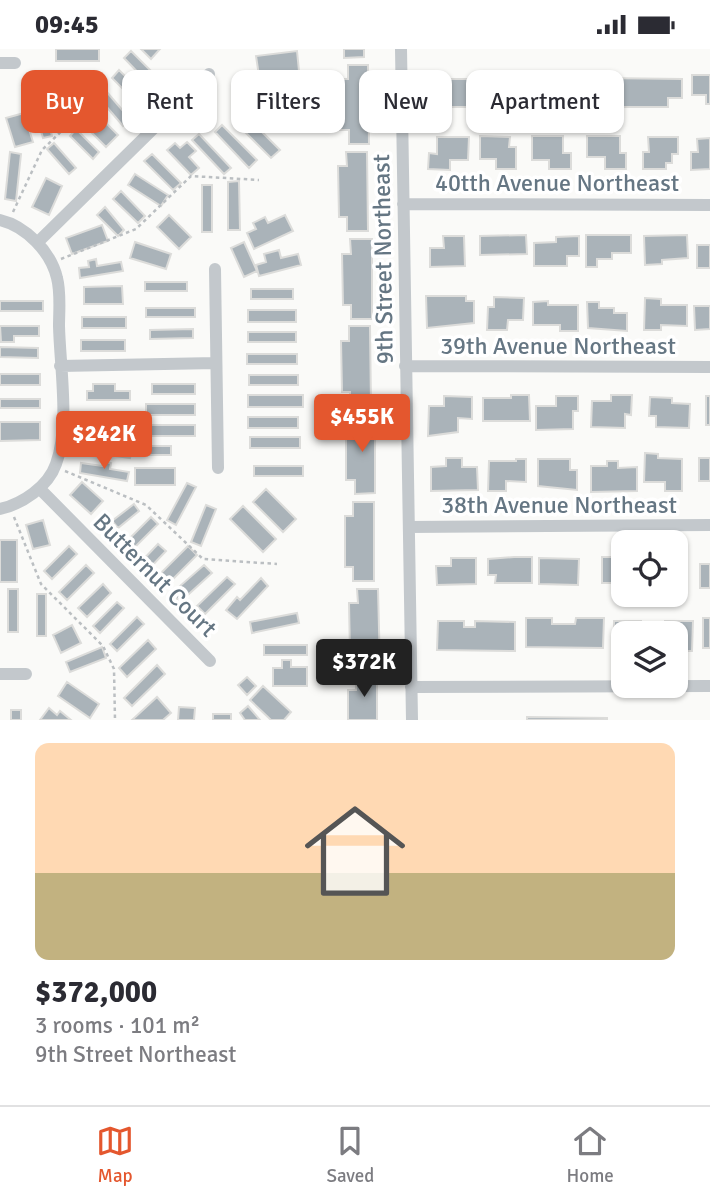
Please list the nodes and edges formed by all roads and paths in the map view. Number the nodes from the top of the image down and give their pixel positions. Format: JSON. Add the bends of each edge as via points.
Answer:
{"nodes":[{"id":1,"x":401,"y":49,"type":"edge"},
{"id":2,"x":0,"y":63,"type":"edge"},
{"id":3,"x":15,"y":63,"type":"dead end"},
{"id":4,"x":59,"y":133,"type":"edge"},
{"id":5,"x":148,"y":133,"type":"edge"},
{"id":6,"x":259,"y":180,"type":"dead end"},
{"id":7,"x":403,"y":204,"type":"junction"},
{"id":8,"x":710,"y":205,"type":"edge"},
{"id":9,"x":4,"y":221,"type":"edge"},
{"id":10,"x":38,"y":242,"type":"junction"},
{"id":11,"x":51,"y":263,"type":"junction"},
{"id":12,"x":215,"y":269,"type":"dead end"},
{"id":13,"x":216,"y":363,"type":"junction"},
{"id":14,"x":60,"y":366,"type":"junction"},
{"id":15,"x":405,"y":366,"type":"junction"},
{"id":16,"x":710,"y":367,"type":"edge"},
{"id":17,"x":55,"y":467,"type":"junction"},
{"id":18,"x":218,"y":468,"type":"dead end"},
{"id":19,"x":40,"y":489,"type":"junction"},
{"id":20,"x":5,"y":508,"type":"edge"},
{"id":21,"x":710,"y":525,"type":"edge"},
{"id":22,"x":409,"y":527,"type":"junction"},
{"id":23,"x":277,"y":564,"type":"dead end"},
{"id":24,"x":210,"y":661,"type":"dead end"},
{"id":25,"x":0,"y":674,"type":"edge"},
{"id":26,"x":26,"y":674,"type":"dead end"},
{"id":27,"x":710,"y":686,"type":"edge"},
{"id":28,"x":411,"y":687,"type":"junction"},
{"id":29,"x":115,"y":720,"type":"edge"},
{"id":30,"x":412,"y":720,"type":"edge"}],
"edges":[{"from":1,"to":7,"type":"street","name":"9th Street Northeast"},
{"from":2,"to":3,"type":"street"},
{"from":4,"to":9,"type":"path","via":[[42,150]]},
{"from":5,"to":10,"type":"street"},
{"from":6,"to":11,"type":"path","via":[[191,176],[136,229]]},
{"from":7,"to":8,"type":"street","name":"40tth Avenue Northeast"},
{"from":7,"to":15,"type":"street","name":"9th Street Northeast"},
{"from":9,"to":10,"type":"street"},
{"from":10,"to":11,"type":"street"},
{"from":11,"to":14,"type":"street","via":[[58,279]]},
{"from":12,"to":13,"type":"street"},
{"from":13,"to":14,"type":"street"},
{"from":13,"to":18,"type":"street"},
{"from":14,"to":17,"type":"street","via":[[62,440]]},
{"from":15,"to":16,"type":"street","name":"39th Avenue Northeast"},
{"from":15,"to":22,"type":"street","name":"9th Street Northeast"},
{"from":17,"to":19,"type":"street"},
{"from":17,"to":23,"type":"path","via":[[146,505],[203,559]]},
{"from":19,"to":20,"type":"street"},
{"from":19,"to":24,"type":"street","name":"Butternut Court"},
{"from":20,"to":29,"type":"path","via":[[41,584],[103,646],[114,669]]},
{"from":21,"to":22,"type":"street","name":"38th Avenue Northeast"},
{"from":22,"to":28,"type":"street","name":"9th Street Northeast"},
{"from":25,"to":26,"type":"street"},
{"from":27,"to":28,"type":"street"},
{"from":28,"to":30,"type":"street","name":"9th Street Northeast"}]}
